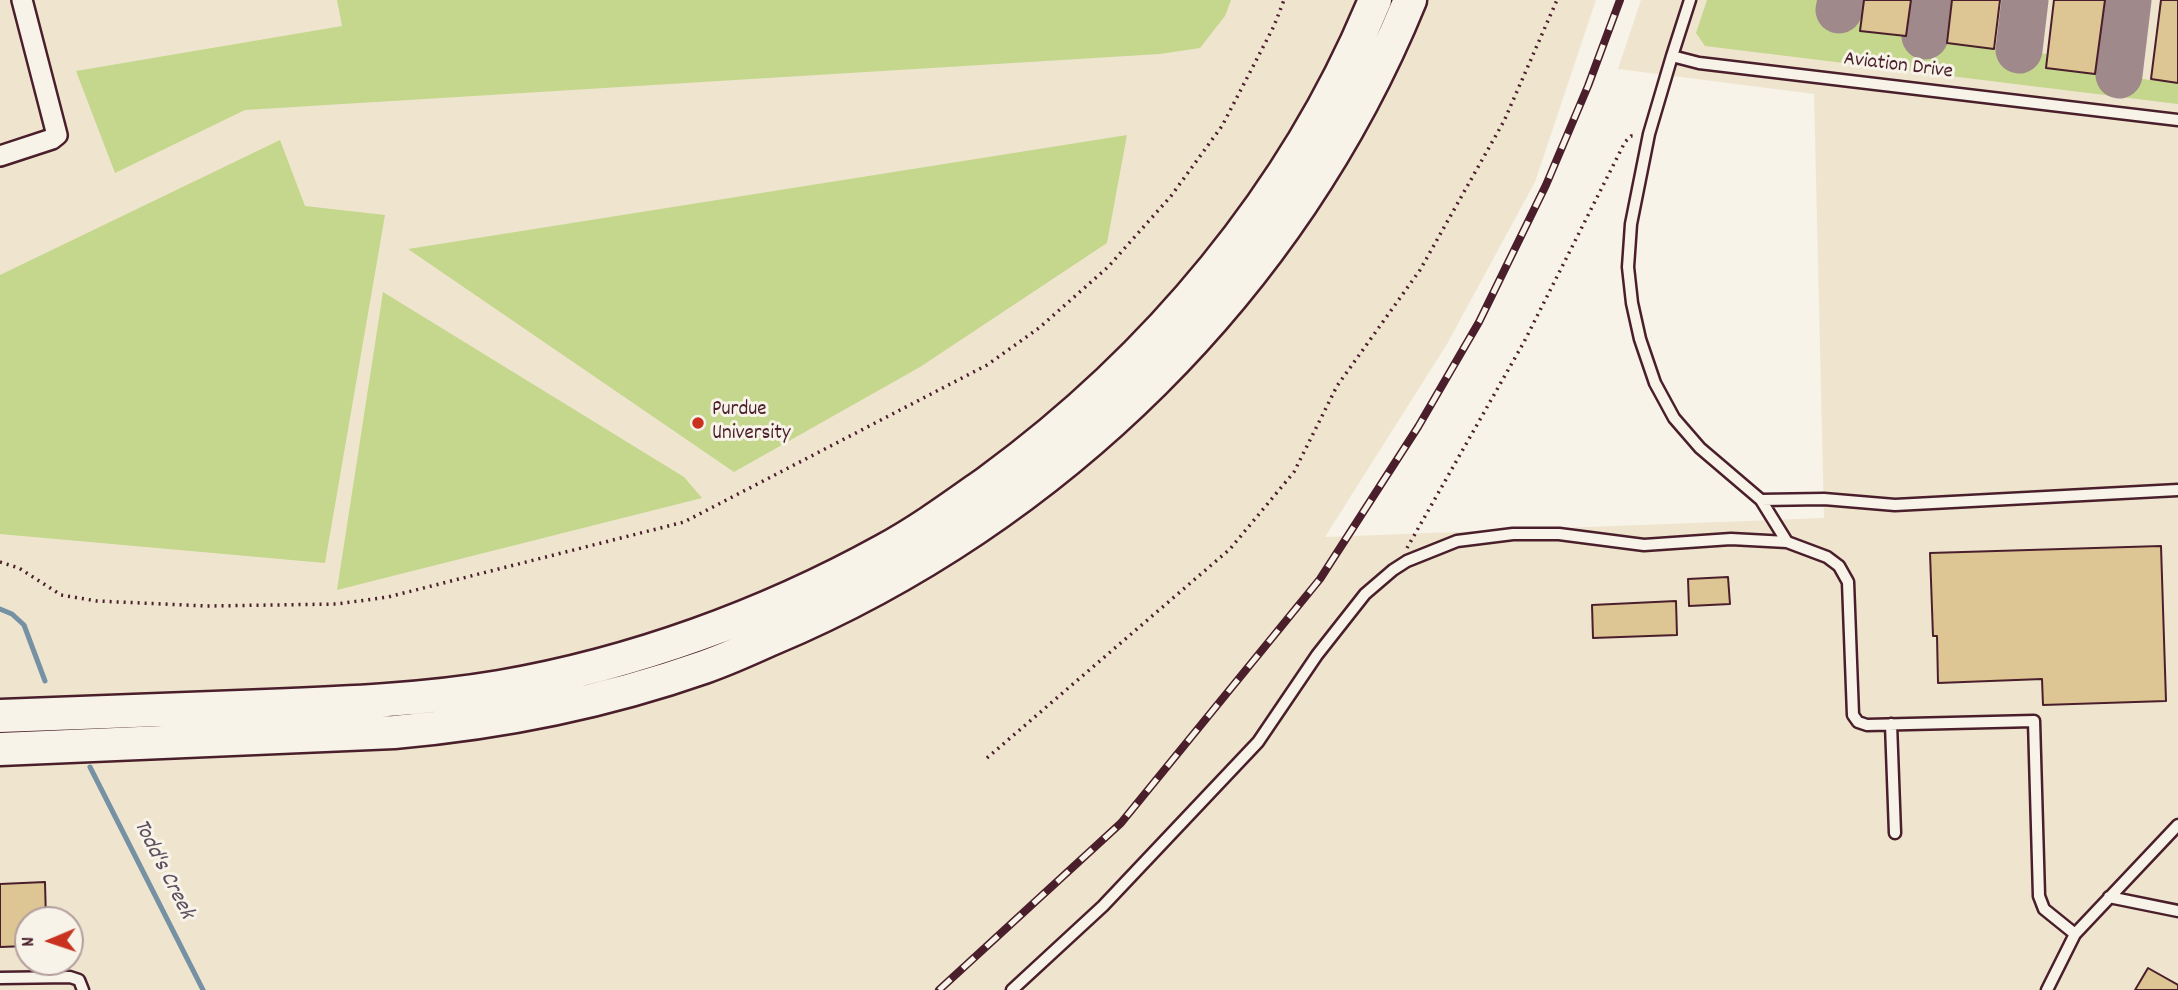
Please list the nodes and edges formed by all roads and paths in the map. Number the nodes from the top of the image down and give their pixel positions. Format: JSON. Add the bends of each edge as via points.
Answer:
{"nodes":[{"id":1,"x":22,"y":0,"type":"edge"},
{"id":2,"x":1284,"y":0,"type":"edge"},
{"id":3,"x":1375,"y":0,"type":"edge"},
{"id":4,"x":1410,"y":0,"type":"edge"},
{"id":5,"x":1557,"y":0,"type":"edge"},
{"id":6,"x":1689,"y":0,"type":"edge"},
{"id":7,"x":1672,"y":56,"type":"junction"},
{"id":8,"x":2178,"y":120,"type":"edge"},
{"id":9,"x":1649,"y":134,"type":"junction"},
{"id":10,"x":0,"y":156,"type":"edge"},
{"id":11,"x":2178,"y":490,"type":"edge"},
{"id":12,"x":1761,"y":500,"type":"junction"},
{"id":13,"x":1787,"y":542,"type":"junction"},
{"id":14,"x":1407,"y":561,"type":"junction"},
{"id":15,"x":0,"y":562,"type":"edge"},
{"id":16,"x":0,"y":716,"type":"edge"},
{"id":17,"x":1891,"y":724,"type":"junction"},
{"id":18,"x":0,"y":749,"type":"edge"},
{"id":19,"x":987,"y":758,"type":"dead end"},
{"id":20,"x":2178,"y":825,"type":"edge"},
{"id":21,"x":1895,"y":833,"type":"dead end"},
{"id":22,"x":2109,"y":897,"type":"junction"},
{"id":23,"x":2178,"y":911,"type":"edge"},
{"id":24,"x":2075,"y":934,"type":"junction"},
{"id":25,"x":0,"y":978,"type":"edge"},
{"id":26,"x":83,"y":990,"type":"edge"},
{"id":27,"x":1012,"y":990,"type":"edge"},
{"id":28,"x":2048,"y":990,"type":"edge"}],
"edges":[{"from":1,"to":10,"type":"street","via":[[57,135]]},
{"from":2,"to":15,"type":"path","via":[[1222,126],[1171,197],[1108,267],[1039,328],[987,365],[684,522],[388,597],[337,604],[207,606],[97,601],[61,595],[19,568]]},
{"from":3,"to":16,"type":"main road","via":[[1324,105],[1280,178],[1167,323],[1029,452],[886,550],[815,586],[698,635],[590,668],[497,687],[391,700]]},
{"from":4,"to":18,"type":"main road","via":[[1351,121],[1304,199],[1245,282],[1184,351],[1115,420],[1040,483],[898,578],[828,615],[705,667],[594,700],[477,723],[394,732]]},
{"from":5,"to":19,"type":"path","via":[[1504,121],[1420,270],[1337,386],[1294,472],[1230,549]]},
{"from":6,"to":7,"type":"lane"},
{"from":7,"to":8,"type":"lane","name":"Aviation Drive"},
{"from":7,"to":9,"type":"lane"},
{"from":9,"to":12,"type":"lane","via":[[1631,224],[1628,267],[1640,339],[1655,383],[1674,418],[1700,448]]},
{"from":9,"to":14,"type":"path","via":[[1631,136],[1625,142],[1524,342],[1406,547]]},
{"from":11,"to":12,"type":"lane","via":[[1895,505]]},
{"from":12,"to":13,"type":"lane"},
{"from":13,"to":14,"type":"lane","via":[[1731,539],[1644,545],[1559,534],[1513,534],[1457,541]]},
{"from":13,"to":17,"type":"lane","via":[[1839,566],[1848,582],[1853,715],[1867,725]]},
{"from":14,"to":27,"type":"lane","via":[[1365,594],[1258,742],[1103,906]]},
{"from":17,"to":21,"type":"lane"},
{"from":17,"to":24,"type":"lane","via":[[2034,721],[2039,896],[2044,909]]},
{"from":20,"to":22,"type":"lane"},
{"from":22,"to":23,"type":"lane"},
{"from":22,"to":24,"type":"lane"},
{"from":24,"to":28,"type":"lane"},
{"from":25,"to":26,"type":"lane","via":[[70,977],[79,980]]}]}
